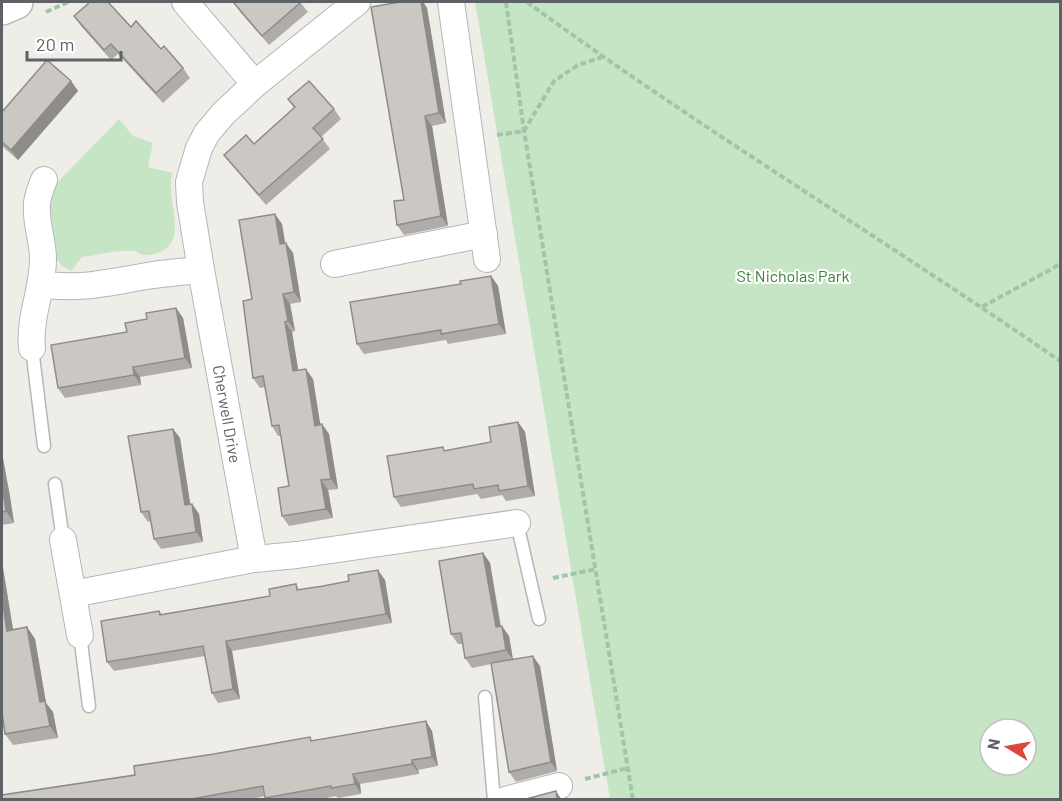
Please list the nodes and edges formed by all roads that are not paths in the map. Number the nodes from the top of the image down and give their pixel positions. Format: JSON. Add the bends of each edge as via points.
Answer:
{"nodes":[{"id":1,"x":16,"y":2,"type":"edge"},
{"id":2,"x":185,"y":2,"type":"edge"},
{"id":3,"x":357,"y":2,"type":"edge"},
{"id":4,"x":451,"y":2,"type":"edge"},
{"id":5,"x":2,"y":8,"type":"edge"},
{"id":6,"x":255,"y":84,"type":"junction"},
{"id":7,"x":44,"y":180,"type":"dead end"},
{"id":8,"x":334,"y":264,"type":"dead end"},
{"id":9,"x":201,"y":270,"type":"junction"},
{"id":10,"x":41,"y":284,"type":"junction"},
{"id":11,"x":32,"y":348,"type":"joint"},
{"id":12,"x":44,"y":446,"type":"dead end"},
{"id":13,"x":55,"y":484,"type":"dead end"},
{"id":14,"x":517,"y":523,"type":"joint"},
{"id":15,"x":63,"y":540,"type":"joint"},
{"id":16,"x":254,"y":559,"type":"junction"},
{"id":17,"x":73,"y":594,"type":"junction"},
{"id":18,"x":539,"y":619,"type":"dead end"},
{"id":19,"x":80,"y":635,"type":"joint"},
{"id":20,"x":485,"y":697,"type":"dead end"},
{"id":21,"x":89,"y":706,"type":"dead end"},
{"id":22,"x":559,"y":786,"type":"road end"},
{"id":23,"x":494,"y":800,"type":"edge"},
{"id":24,"x":505,"y":800,"type":"edge"}],
"edges":[{"from":1,"to":5,"type":"street"},
{"from":2,"to":6,"type":"street"},
{"from":3,"to":6,"type":"street","name":"Cherwell Drive"},
{"from":4,"to":8,"type":"street","via":[[486,247]]},
{"from":6,"to":9,"type":"street","name":"Cherwell Drive","via":[[207,133],[193,167],[190,202]]},
{"from":7,"to":10,"type":"street","via":[[37,201],[43,258]]},
{"from":9,"to":10,"type":"street","via":[[78,287]]},
{"from":9,"to":16,"type":"street","name":"Cherwell Drive"},
{"from":10,"to":11,"type":"street","via":[[33,314]]},
{"from":11,"to":12,"type":"lane"},
{"from":13,"to":15,"type":"lane"},
{"from":14,"to":16,"type":"street"},
{"from":14,"to":18,"type":"lane"},
{"from":15,"to":17,"type":"street"},
{"from":16,"to":17,"type":"street"},
{"from":17,"to":19,"type":"street"},
{"from":19,"to":21,"type":"lane"},
{"from":20,"to":23,"type":"lane"},
{"from":22,"to":24,"type":"street"}]}
